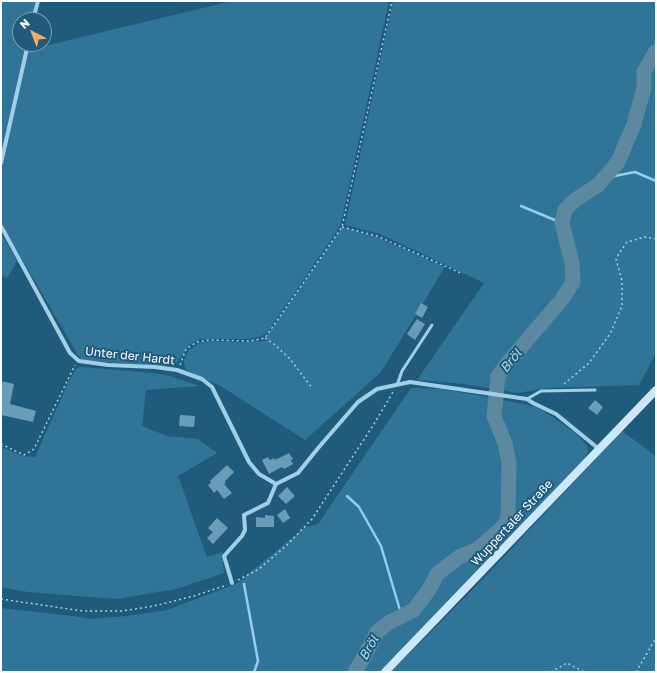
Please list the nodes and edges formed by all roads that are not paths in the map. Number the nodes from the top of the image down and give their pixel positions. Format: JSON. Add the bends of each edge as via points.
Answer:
{"nodes":[{"id":1,"x":38,"y":1,"type":"edge"},
{"id":2,"x":35,"y":12,"type":"edge"},
{"id":3,"x":26,"y":52,"type":"edge"},
{"id":4,"x":1,"y":164,"type":"edge"},
{"id":5,"x":1,"y":226,"type":"edge"},
{"id":6,"x":432,"y":325,"type":"dead end"},
{"id":7,"x":397,"y":385,"type":"junction"},
{"id":8,"x":595,"y":390,"type":"dead end"},
{"id":9,"x":656,"y":390,"type":"edge"},
{"id":10,"x":527,"y":398,"type":"junction"},
{"id":11,"x":599,"y":449,"type":"junction"},
{"id":12,"x":276,"y":484,"type":"junction"},
{"id":13,"x":232,"y":583,"type":"road end"},
{"id":14,"x":386,"y":672,"type":"edge"}],
"edges":[{"from":1,"to":2,"type":"street"},
{"from":3,"to":4,"type":"street"},
{"from":5,"to":12,"type":"street","name":"Unter der Hardt","via":[[70,353],[79,362],[177,370],[202,379],[212,387],[249,462],[259,474]]},
{"from":6,"to":7,"type":"lane","via":[[402,371]]},
{"from":7,"to":10,"type":"street","via":[[410,382]]},
{"from":7,"to":12,"type":"street","via":[[377,389],[358,402],[298,473]]},
{"from":8,"to":10,"type":"lane","via":[[541,391]]},
{"from":9,"to":11,"type":"main road","name":"Wuppertaler Straße"},
{"from":10,"to":11,"type":"street","via":[[556,414]]},
{"from":11,"to":14,"type":"main road","name":"Wuppertaler Straße"},
{"from":12,"to":13,"type":"street","via":[[268,503],[244,515],[245,530],[224,556]]}]}
